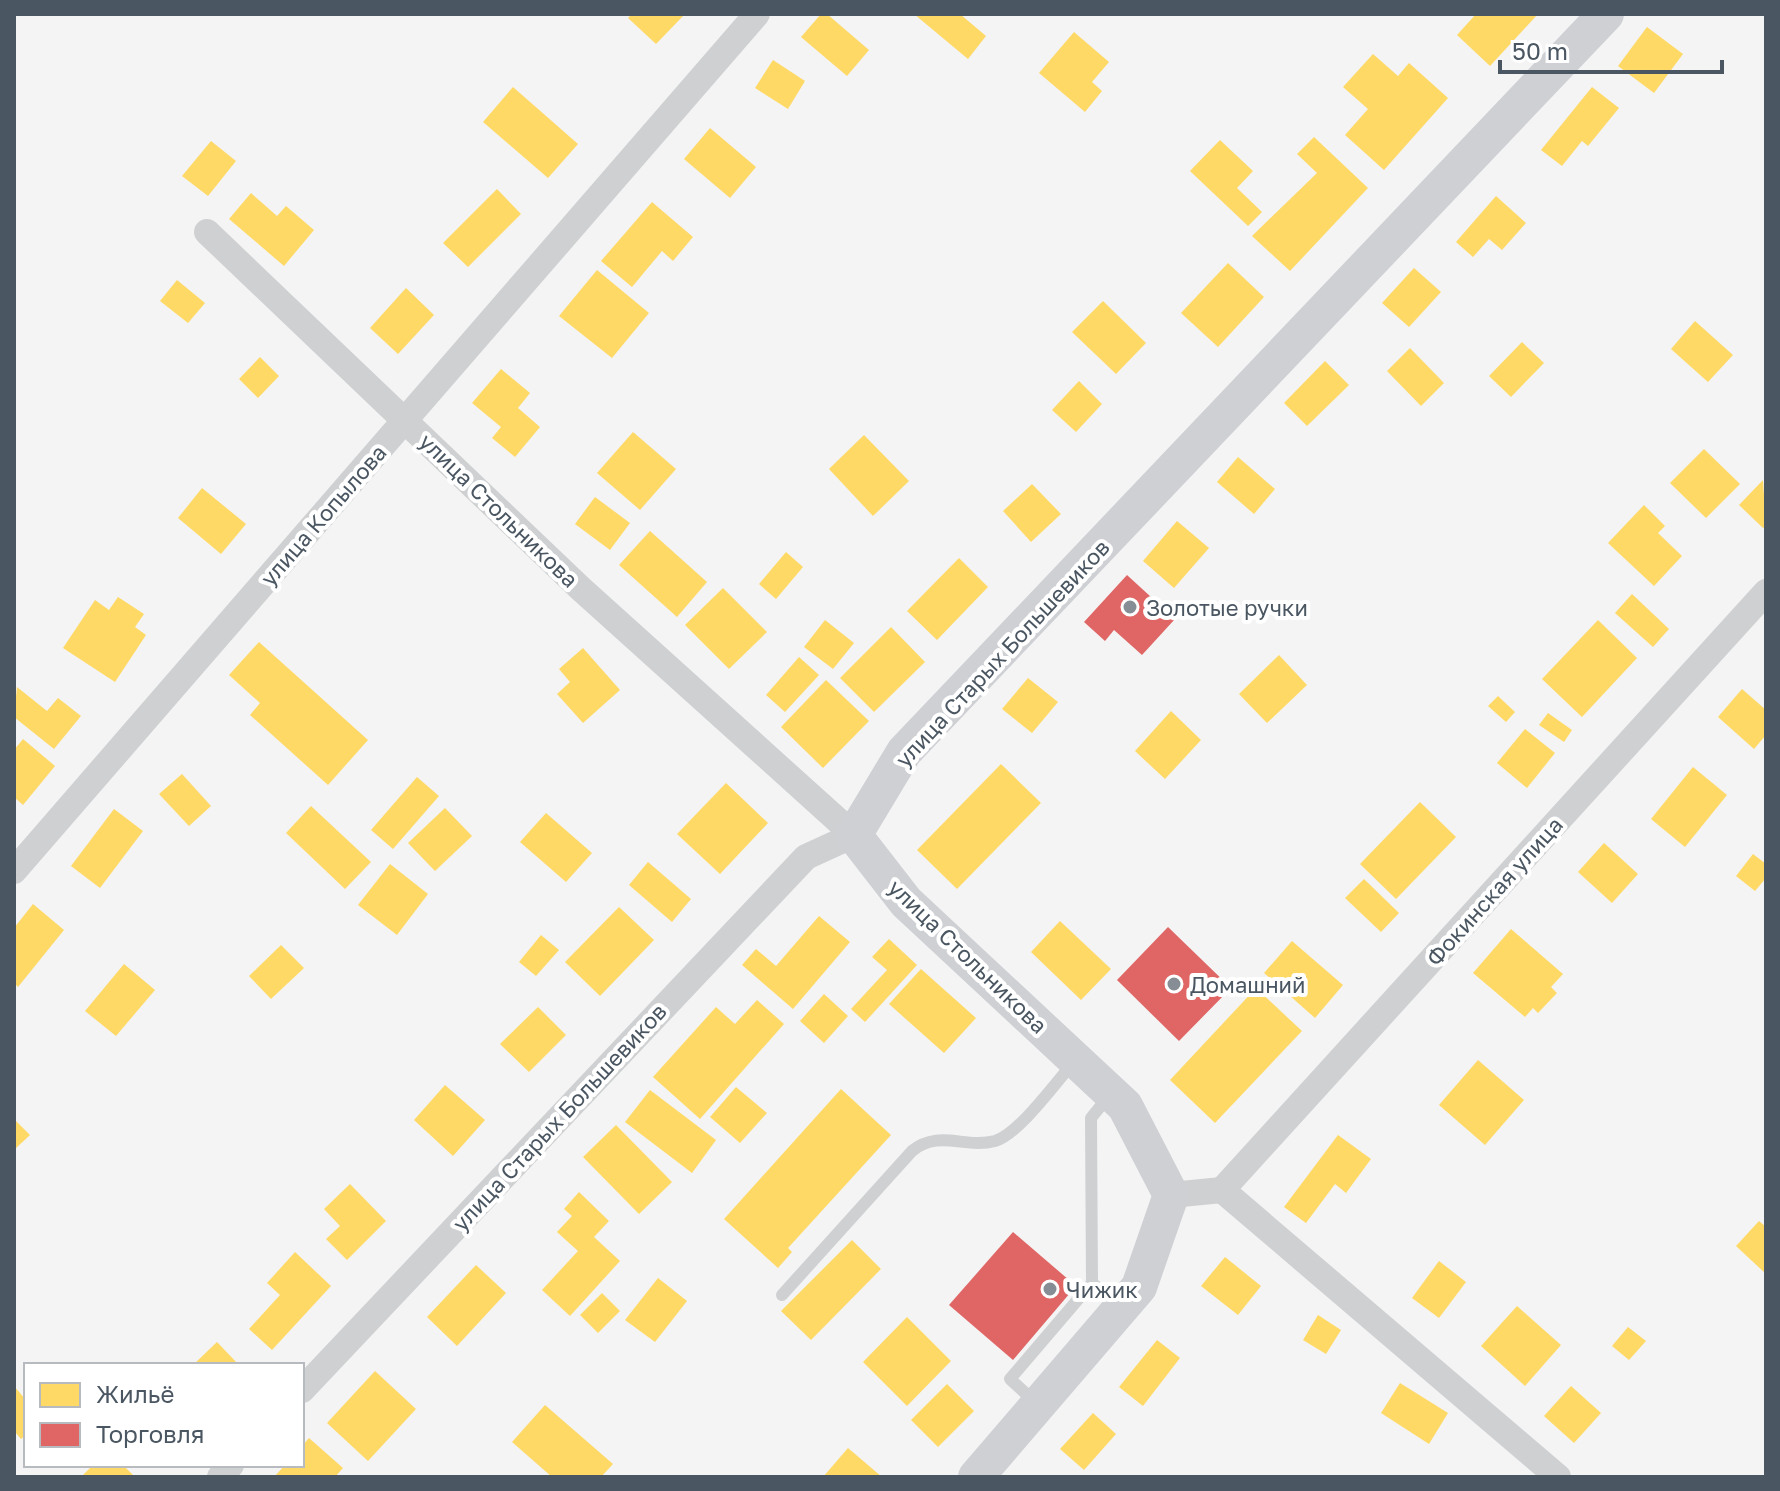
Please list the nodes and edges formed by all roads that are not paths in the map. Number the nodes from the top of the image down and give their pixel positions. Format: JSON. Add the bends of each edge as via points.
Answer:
{"nodes":[{"id":1,"x":757,"y":14,"type":"edge"},
{"id":2,"x":1606,"y":14,"type":"edge"},
{"id":3,"x":207,"y":232,"type":"dead end"},
{"id":4,"x":405,"y":420,"type":"junction"},
{"id":5,"x":1766,"y":592,"type":"edge"},
{"id":6,"x":854,"y":835,"type":"junction"},
{"id":7,"x":14,"y":871,"type":"edge"},
{"id":8,"x":1076,"y":1060,"type":"junction"},
{"id":9,"x":1111,"y":1093,"type":"junction"},
{"id":10,"x":1222,"y":1190,"type":"junction"},
{"id":11,"x":1171,"y":1195,"type":"junction"},
{"id":12,"x":1092,"y":1283,"type":"junction"},
{"id":13,"x":782,"y":1295,"type":"dead end"},
{"id":14,"x":1122,"y":1307,"type":"junction"},
{"id":15,"x":304,"y":1388,"type":"edge"},
{"id":16,"x":1038,"y":1405,"type":"junction"},
{"id":17,"x":976,"y":1477,"type":"edge"},
{"id":18,"x":1558,"y":1477,"type":"edge"}],
"edges":[{"from":1,"to":4,"type":"street","name":"улица Копылова"},
{"from":2,"to":6,"type":"main road","name":"улица Старых Большевиков","via":[[904,752]]},
{"from":3,"to":4,"type":"street","name":"улица Стольникова"},
{"from":4,"to":6,"type":"street","name":"улица Стольникова","via":[[580,588]]},
{"from":4,"to":7,"type":"street","name":"улица Копылова"},
{"from":5,"to":10,"type":"street","name":"Фокинская улица"},
{"from":6,"to":8,"type":"main road","name":"улица Стольникова","via":[[906,902]]},
{"from":6,"to":15,"type":"street","name":"улица Старых Большевиков","via":[[806,857]]},
{"from":8,"to":9,"type":"main road","name":"улица Стольникова"},
{"from":8,"to":13,"type":"lane","via":[[1006,1136],[982,1142],[930,1139],[912,1151]]},
{"from":9,"to":11,"type":"main road","name":"улица Стольникова","via":[[1125,1106]]},
{"from":9,"to":12,"type":"lane","via":[[1091,1118]]},
{"from":10,"to":11,"type":"street"},
{"from":10,"to":18,"type":"street"},
{"from":11,"to":14,"type":"main road","via":[[1139,1287]]},
{"from":12,"to":14,"type":"lane"},
{"from":12,"to":16,"type":"lane","via":[[1010,1379]]},
{"from":14,"to":16,"type":"main road"},
{"from":16,"to":17,"type":"main road"}]}
